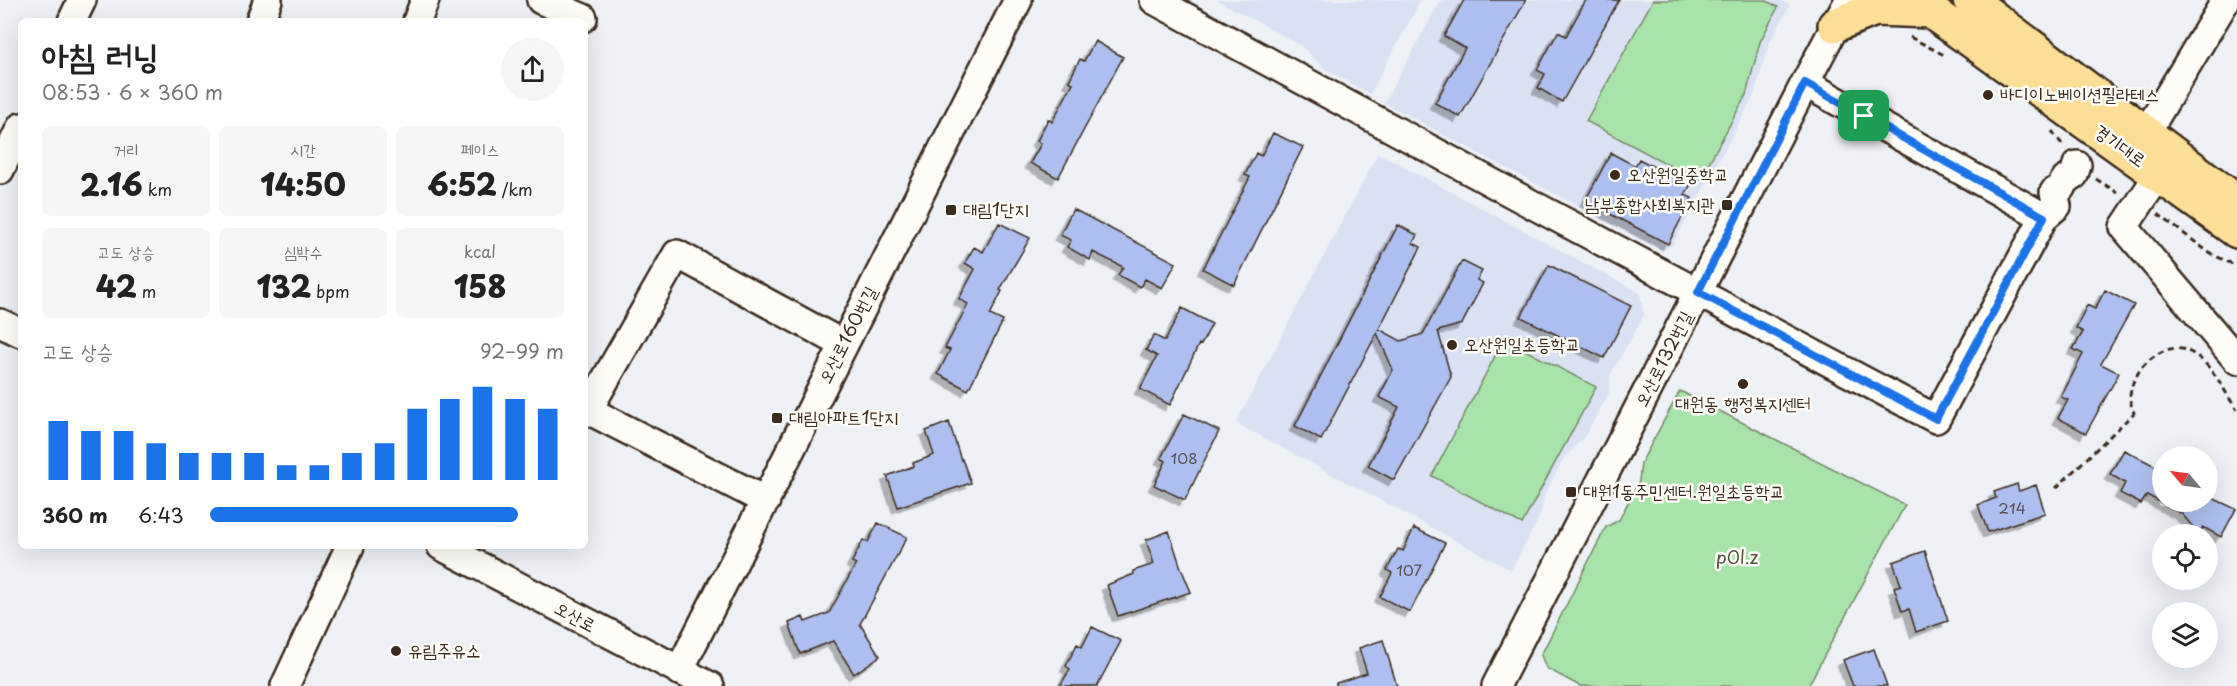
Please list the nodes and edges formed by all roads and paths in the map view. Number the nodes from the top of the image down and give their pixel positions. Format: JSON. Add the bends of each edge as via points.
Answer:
{"nodes":[{"id":1,"x":82,"y":0,"type":"edge"},
{"id":2,"x":268,"y":0,"type":"edge"},
{"id":3,"x":425,"y":0,"type":"edge"},
{"id":4,"x":542,"y":0,"type":"edge"},
{"id":5,"x":1018,"y":0,"type":"edge"},
{"id":6,"x":1154,"y":0,"type":"edge"},
{"id":7,"x":1970,"y":0,"type":"edge"},
{"id":8,"x":2226,"y":0,"type":"edge"},
{"id":9,"x":1923,"y":5,"type":"edge"},
{"id":10,"x":1839,"y":10,"type":"edge"},
{"id":11,"x":585,"y":13,"type":"edge"},
{"id":12,"x":73,"y":18,"type":"edge"},
{"id":13,"x":261,"y":18,"type":"edge"},
{"id":14,"x":418,"y":18,"type":"edge"},
{"id":15,"x":1805,"y":83,"type":"junction"},
{"id":16,"x":2146,"y":133,"type":"junction"},
{"id":17,"x":14,"y":137,"type":"edge"},
{"id":18,"x":2077,"y":165,"type":"dead end"},
{"id":19,"x":0,"y":170,"type":"edge"},
{"id":20,"x":2159,"y":174,"type":"junction"},
{"id":21,"x":2237,"y":202,"type":"edge"},
{"id":22,"x":2044,"y":217,"type":"junction"},
{"id":23,"x":2237,"y":231,"type":"edge"},
{"id":24,"x":1698,"y":292,"type":"junction"},
{"id":25,"x":0,"y":323,"type":"edge"},
{"id":26,"x":18,"y":332,"type":"edge"},
{"id":27,"x":843,"y":344,"type":"junction"},
{"id":28,"x":2237,"y":360,"type":"edge"},
{"id":29,"x":2237,"y":410,"type":"edge"},
{"id":30,"x":2056,"y":488,"type":"dead end"},
{"id":31,"x":766,"y":501,"type":"junction"},
{"id":32,"x":349,"y":549,"type":"edge"},
{"id":33,"x":447,"y":549,"type":"edge"},
{"id":34,"x":679,"y":671,"type":"junction"},
{"id":35,"x":285,"y":686,"type":"edge"},
{"id":36,"x":710,"y":686,"type":"edge"},
{"id":37,"x":1496,"y":686,"type":"edge"}],
"edges":[{"from":1,"to":12,"type":"street"},
{"from":2,"to":13,"type":"street"},
{"from":3,"to":14,"type":"street"},
{"from":4,"to":11,"type":"street"},
{"from":5,"to":27,"type":"street","name":"오산로160번길"},
{"from":6,"to":24,"type":"street"},
{"from":7,"to":16,"type":"main road","name":"경기대로"},
{"from":8,"to":16,"type":"street"},
{"from":9,"to":10,"type":"main road"},
{"from":9,"to":20,"type":"main road","name":"경기대로"},
{"from":10,"to":15,"type":"street","name":"오산로132번길"},
{"from":15,"to":22,"type":"street"},
{"from":15,"to":24,"type":"street","name":"오산로132번길"},
{"from":16,"to":21,"type":"main road","name":"경기대로"},
{"from":17,"to":19,"type":"street"},
{"from":18,"to":22,"type":"street","via":[[2074,175],[2054,192],[2057,206]]},
{"from":20,"to":23,"type":"main road","name":"경기대로"},
{"from":20,"to":28,"type":"street","via":[[2124,227]]},
{"from":22,"to":24,"type":"street","via":[[1936,419]]},
{"from":24,"to":37,"type":"street","name":"오산로132번길"},
{"from":25,"to":26,"type":"street"},
{"from":27,"to":31,"type":"street","name":"오산로160번길"},
{"from":27,"to":31,"type":"street","via":[[677,254],[588,410]]},
{"from":29,"to":30,"type":"path","via":[[2214,373],[2190,351],[2175,348],[2159,353],[2135,377],[2130,399],[2134,413]]},
{"from":31,"to":34,"type":"street","name":"오산로160번길"},
{"from":32,"to":35,"type":"street"},
{"from":33,"to":34,"type":"street","name":"오산로"},
{"from":34,"to":36,"type":"street","name":"오산로"}]}
